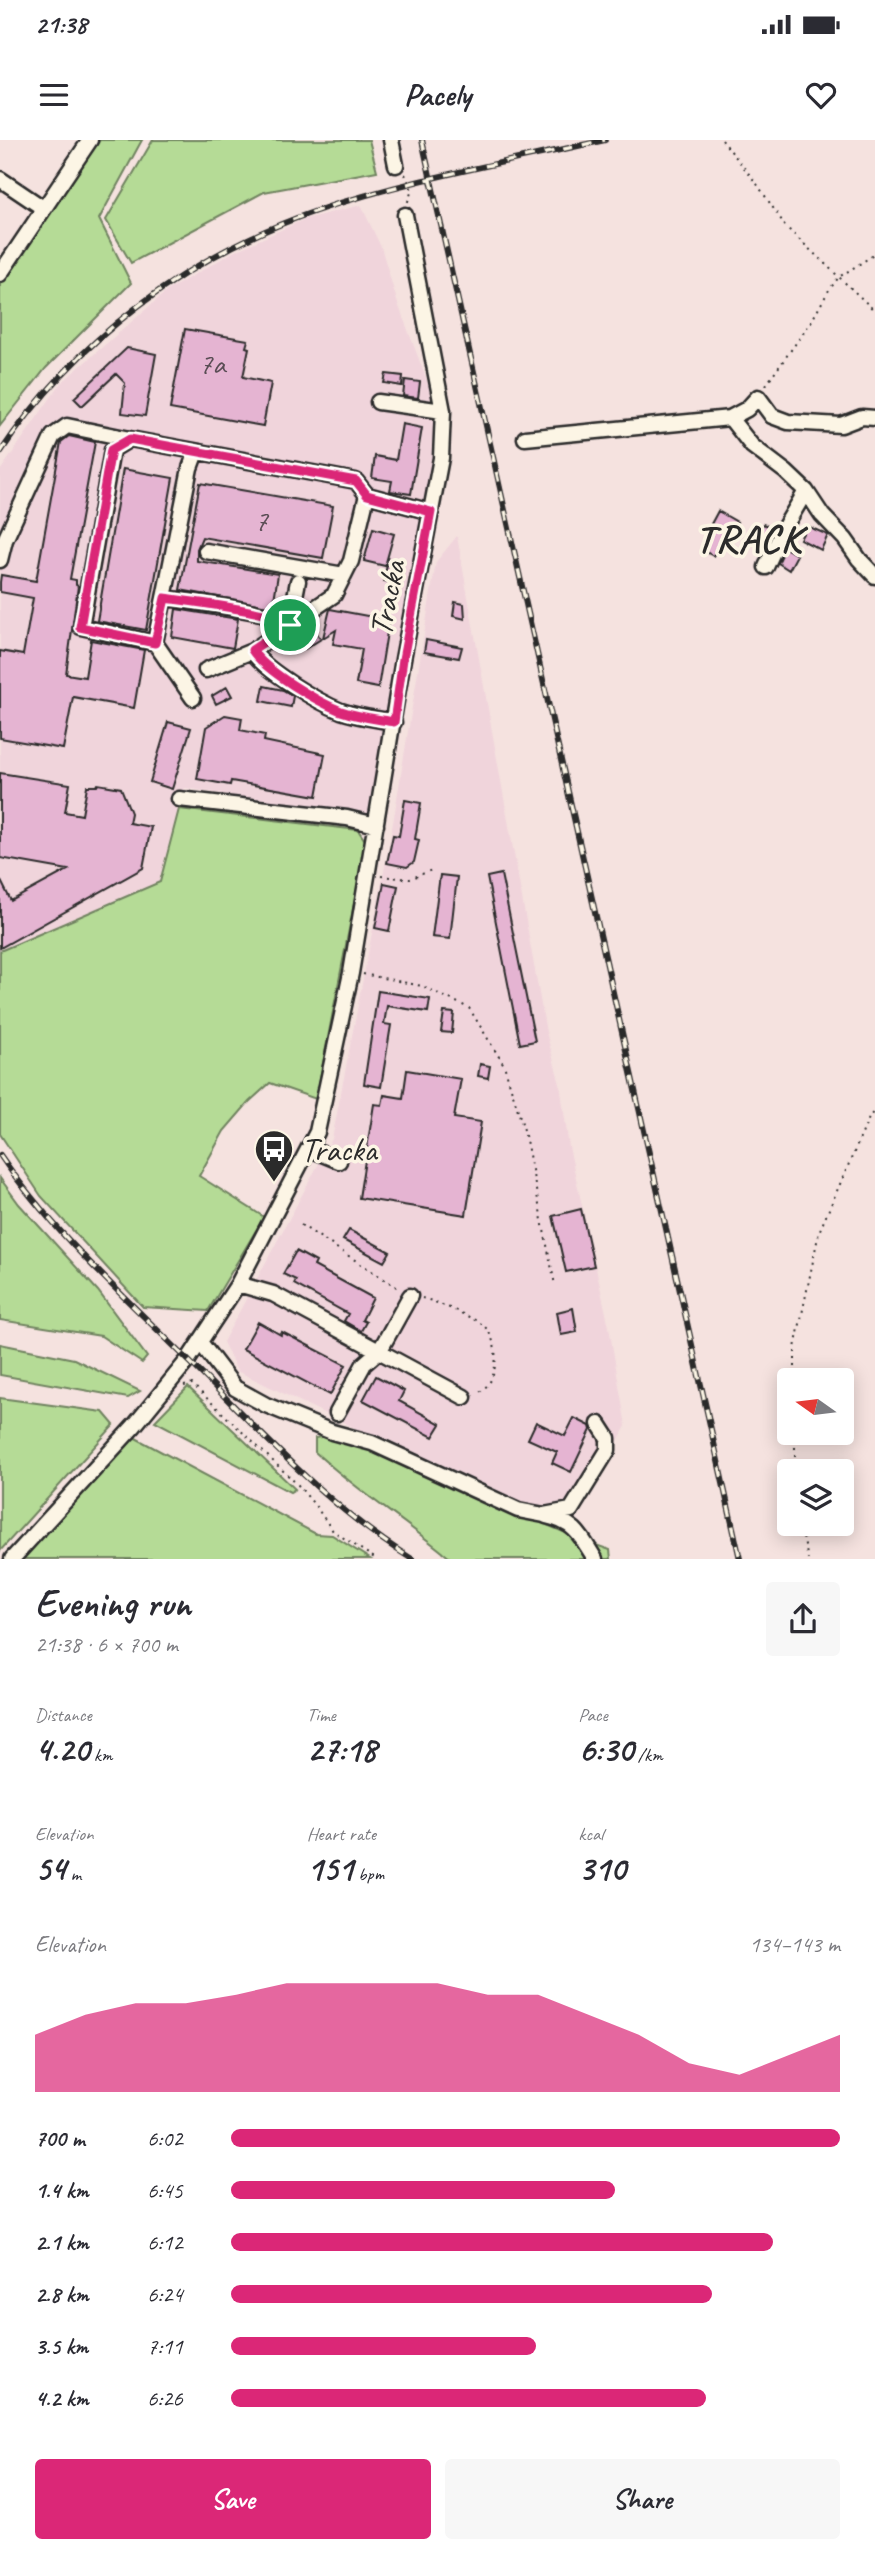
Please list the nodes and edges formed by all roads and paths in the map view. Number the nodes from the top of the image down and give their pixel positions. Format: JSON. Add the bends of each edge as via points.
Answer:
{"nodes":[{"id":1,"x":90,"y":140,"type":"edge"},
{"id":2,"x":391,"y":140,"type":"edge"},
{"id":3,"x":722,"y":140,"type":"edge"},
{"id":4,"x":396,"y":165,"type":"joint"},
{"id":5,"x":0,"y":179,"type":"edge"},
{"id":6,"x":43,"y":208,"type":"junction"},
{"id":7,"x":405,"y":215,"type":"joint"},
{"id":8,"x":875,"y":254,"type":"edge"},
{"id":9,"x":0,"y":274,"type":"edge"},
{"id":10,"x":839,"y":277,"type":"junction"},
{"id":11,"x":875,"y":311,"type":"edge"},
{"id":12,"x":758,"y":397,"type":"junction"},
{"id":13,"x":378,"y":402,"type":"dead end"},
{"id":14,"x":443,"y":411,"type":"junction"},
{"id":15,"x":730,"y":418,"type":"junction"},
{"id":16,"x":875,"y":418,"type":"edge"},
{"id":17,"x":525,"y":438,"type":"dead end"},
{"id":18,"x":130,"y":439,"type":"junction"},
{"id":19,"x":196,"y":452,"type":"junction"},
{"id":20,"x":806,"y":491,"type":"junction"},
{"id":21,"x":367,"y":495,"type":"junction"},
{"id":22,"x":431,"y":512,"type":"junction"},
{"id":23,"x":206,"y":551,"type":"dead end"},
{"id":24,"x":0,"y":560,"type":"edge"},
{"id":25,"x":766,"y":567,"type":"dead end"},
{"id":26,"x":344,"y":575,"type":"junction"},
{"id":27,"x":875,"y":576,"type":"edge"},
{"id":28,"x":298,"y":582,"type":"dead end"},
{"id":29,"x":165,"y":598,"type":"junction"},
{"id":30,"x":288,"y":623,"type":"junction"},
{"id":31,"x":155,"y":643,"type":"junction"},
{"id":32,"x":252,"y":650,"type":"junction"},
{"id":33,"x":206,"y":670,"type":"dead end"},
{"id":34,"x":193,"y":698,"type":"dead end"},
{"id":35,"x":394,"y":722,"type":"junction"},
{"id":36,"x":179,"y":799,"type":"dead end"},
{"id":37,"x":376,"y":825,"type":"junction"},
{"id":38,"x":434,"y":869,"type":"dead end"},
{"id":39,"x":369,"y":874,"type":"junction"},
{"id":40,"x":352,"y":973,"type":"junction"},
{"id":41,"x":875,"y":1109,"type":"edge"},
{"id":42,"x":310,"y":1149,"type":"junction"},
{"id":43,"x":339,"y":1161,"type":"dead end"},
{"id":44,"x":239,"y":1284,"type":"junction"},
{"id":45,"x":555,"y":1285,"type":"dead end"},
{"id":46,"x":411,"y":1296,"type":"dead end"},
{"id":47,"x":200,"y":1342,"type":"junction"},
{"id":48,"x":380,"y":1350,"type":"junction"},
{"id":49,"x":795,"y":1368,"type":"edge"},
{"id":50,"x":160,"y":1394,"type":"junction"},
{"id":51,"x":464,"y":1397,"type":"dead end"},
{"id":52,"x":337,"y":1413,"type":"dead end"},
{"id":53,"x":599,"y":1424,"type":"dead end"},
{"id":54,"x":544,"y":1516,"type":"junction"},
{"id":55,"x":803,"y":1536,"type":"edge"},
{"id":56,"x":12,"y":1559,"type":"edge"},
{"id":57,"x":376,"y":1559,"type":"edge"},
{"id":58,"x":596,"y":1559,"type":"edge"},
{"id":59,"x":808,"y":1559,"type":"edge"}],
"edges":[{"from":1,"to":6,"type":"street"},
{"from":2,"to":4,"type":"street"},
{"from":3,"to":10,"type":"path","via":[[786,227]]},
{"from":4,"to":7,"type":"path","via":[[407,175],[412,190]]},
{"from":5,"to":6,"type":"street"},
{"from":6,"to":9,"type":"street"},
{"from":7,"to":14,"type":"street","name":"Tracka"},
{"from":8,"to":10,"type":"path"},
{"from":10,"to":11,"type":"path"},
{"from":10,"to":12,"type":"path"},
{"from":12,"to":15,"type":"street"},
{"from":12,"to":16,"type":"street","via":[[772,416],[788,422],[820,426]]},
{"from":13,"to":14,"type":"street"},
{"from":14,"to":22,"type":"street","name":"Tracka","via":[[441,458]]},
{"from":15,"to":17,"type":"street"},
{"from":15,"to":20,"type":"street","via":[[752,446]]},
{"from":18,"to":19,"type":"street"},
{"from":18,"to":24,"type":"street","via":[[67,426],[53,436]]},
{"from":18,"to":31,"type":"street","via":[[111,450],[80,627]]},
{"from":19,"to":21,"type":"street","via":[[356,481]]},
{"from":19,"to":29,"type":"street"},
{"from":20,"to":25,"type":"street"},
{"from":20,"to":27,"type":"street"},
{"from":21,"to":22,"type":"street"},
{"from":21,"to":26,"type":"street"},
{"from":22,"to":35,"type":"street","name":"Tracka"},
{"from":23,"to":26,"type":"street"},
{"from":26,"to":30,"type":"street","via":[[334,595]]},
{"from":28,"to":30,"type":"street"},
{"from":29,"to":30,"type":"street","via":[[269,615]]},
{"from":29,"to":31,"type":"street"},
{"from":30,"to":32,"type":"street"},
{"from":31,"to":34,"type":"street"},
{"from":32,"to":33,"type":"street"},
{"from":32,"to":35,"type":"street","via":[[259,661],[340,710]]},
{"from":35,"to":37,"type":"street","name":"Tracka"},
{"from":36,"to":37,"type":"street"},
{"from":37,"to":39,"type":"street","name":"Tracka"},
{"from":38,"to":39,"type":"path","via":[[410,879]]},
{"from":39,"to":40,"type":"street","name":"Tracka"},
{"from":40,"to":42,"type":"street","name":"Tracka"},
{"from":40,"to":45,"type":"path","via":[[422,986],[468,1008],[504,1065],[524,1130]]},
{"from":41,"to":49,"type":"path","via":[[819,1232]]},
{"from":42,"to":43,"type":"street"},
{"from":42,"to":44,"type":"street","name":"Tracka"},
{"from":44,"to":47,"type":"street","name":"Tracka"},
{"from":44,"to":48,"type":"street","via":[[274,1294]]},
{"from":46,"to":48,"type":"street"},
{"from":47,"to":50,"type":"street","name":"Tracka"},
{"from":47,"to":54,"type":"street","via":[[236,1388],[266,1405],[372,1443],[518,1510]]},
{"from":48,"to":51,"type":"street"},
{"from":48,"to":52,"type":"street","via":[[364,1364]]},
{"from":50,"to":56,"type":"street","name":"Tracka"},
{"from":50,"to":57,"type":"path","via":[[192,1384],[298,1485],[333,1531]]},
{"from":53,"to":54,"type":"street","via":[[608,1438],[608,1450],[571,1510]]},
{"from":54,"to":58,"type":"street","via":[[562,1519],[576,1529]]},
{"from":55,"to":59,"type":"path"}]}
